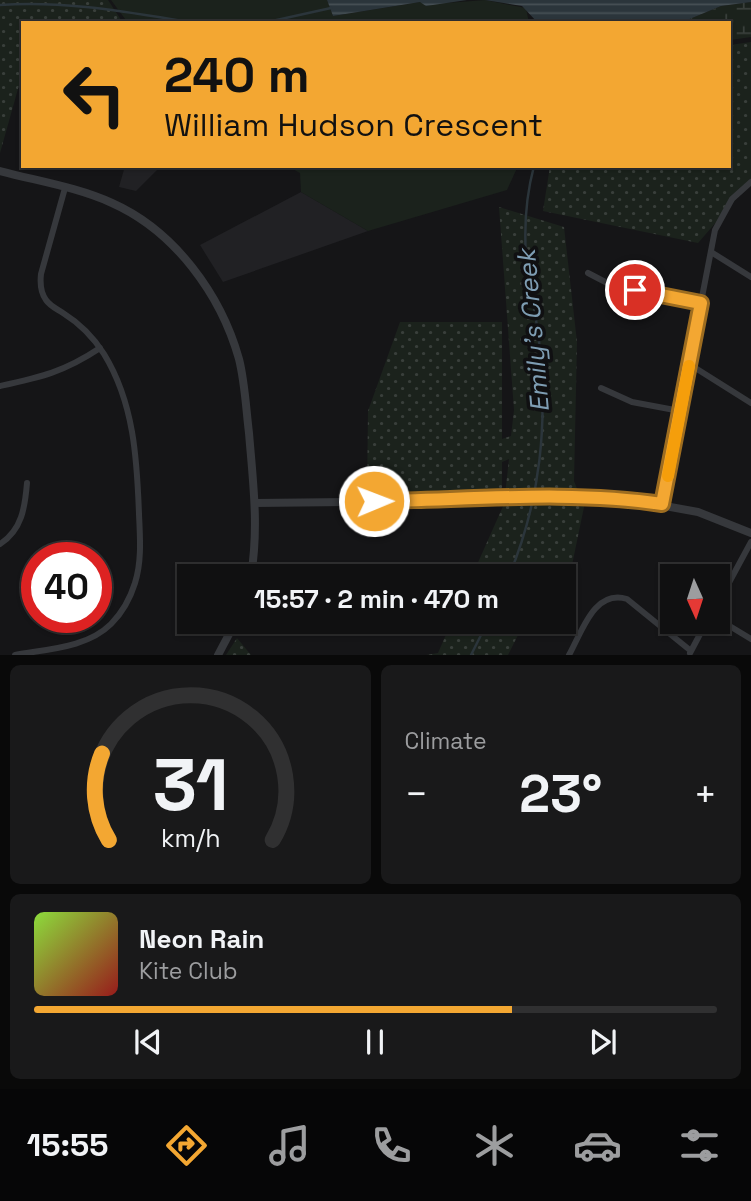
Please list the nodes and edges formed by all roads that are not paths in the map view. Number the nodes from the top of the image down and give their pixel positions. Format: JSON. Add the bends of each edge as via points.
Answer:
{"nodes":[{"id":1,"x":0,"y":171,"type":"edge"},
{"id":2,"x":751,"y":182,"type":"edge"},
{"id":3,"x":65,"y":188,"type":"junction"},
{"id":4,"x":711,"y":252,"type":"junction"},
{"id":5,"x":588,"y":274,"type":"dead end"},
{"id":6,"x":751,"y":277,"type":"edge"},
{"id":7,"x":701,"y":303,"type":"junction"},
{"id":8,"x":100,"y":348,"type":"junction"},
{"id":9,"x":689,"y":364,"type":"junction"},
{"id":10,"x":0,"y":386,"type":"edge"},
{"id":11,"x":601,"y":388,"type":"dead end"},
{"id":12,"x":751,"y":403,"type":"edge"},
{"id":13,"x":680,"y":411,"type":"junction"},
{"id":14,"x":27,"y":483,"type":"dead end"},
{"id":15,"x":255,"y":503,"type":"junction"},
{"id":16,"x":662,"y":504,"type":"junction"},
{"id":17,"x":751,"y":533,"type":"edge"},
{"id":18,"x":751,"y":542,"type":"edge"},
{"id":19,"x":0,"y":544,"type":"edge"},
{"id":20,"x":252,"y":564,"type":"edge"},
{"id":21,"x":730,"y":581,"type":"edge"},
{"id":22,"x":730,"y":626,"type":"edge"},
{"id":23,"x":229,"y":634,"type":"edge"},
{"id":24,"x":700,"y":634,"type":"edge"},
{"id":25,"x":751,"y":639,"type":"edge"},
{"id":26,"x":690,"y":653,"type":"edge"},
{"id":27,"x":15,"y":655,"type":"edge"},
{"id":28,"x":218,"y":655,"type":"edge"},
{"id":29,"x":569,"y":655,"type":"edge"}],
"edges":[{"from":1,"to":3,"type":"street"},
{"from":2,"to":4,"type":"street","via":[[722,214]]},
{"from":3,"to":8,"type":"street","via":[[41,288],[46,300]]},
{"from":3,"to":15,"type":"street","via":[[103,199],[138,217],[180,253],[207,288],[228,327],[241,370]]},
{"from":4,"to":6,"type":"street"},
{"from":4,"to":7,"type":"street"},
{"from":5,"to":7,"type":"street","via":[[613,286]]},
{"from":7,"to":9,"type":"street"},
{"from":8,"to":10,"type":"street","via":[[58,372]]},
{"from":8,"to":27,"type":"street","via":[[117,380],[134,436],[140,555],[136,582],[120,613],[97,635]]},
{"from":9,"to":12,"type":"street"},
{"from":9,"to":13,"type":"street"},
{"from":11,"to":13,"type":"street","via":[[632,402]]},
{"from":13,"to":16,"type":"street"},
{"from":14,"to":19,"type":"street","via":[[18,526]]},
{"from":15,"to":16,"type":"street","via":[[546,498]]},
{"from":15,"to":20,"type":"street"},
{"from":16,"to":17,"type":"street"},
{"from":18,"to":21,"type":"street"},
{"from":22,"to":25,"type":"street"},
{"from":23,"to":28,"type":"street"},
{"from":24,"to":26,"type":"street"},
{"from":26,"to":29,"type":"street","via":[[618,596],[595,608]]}]}
